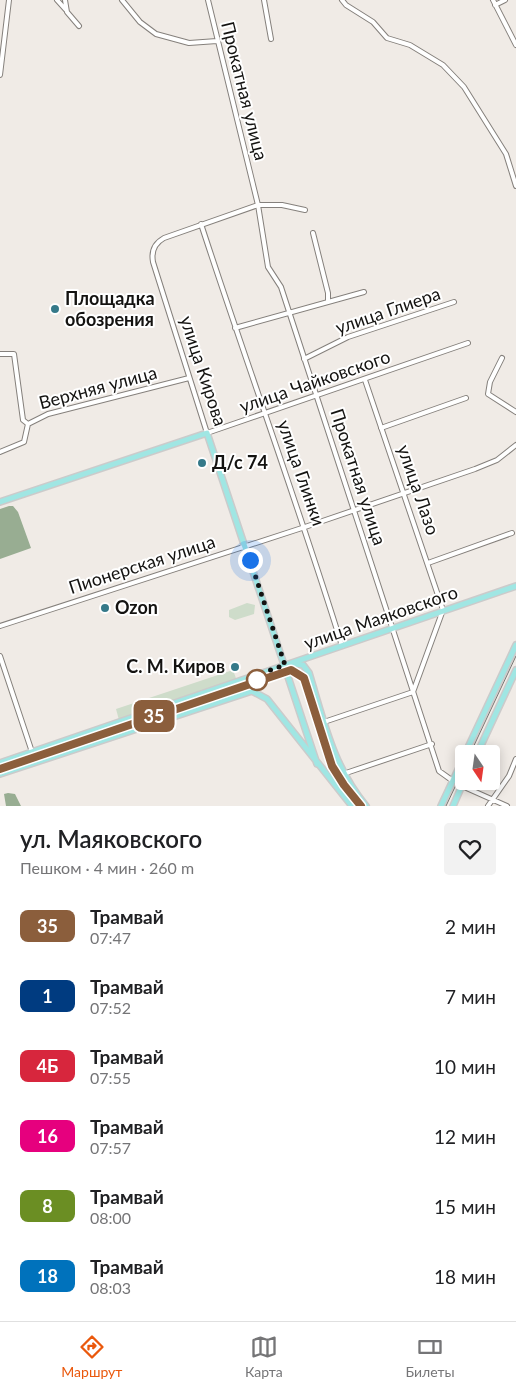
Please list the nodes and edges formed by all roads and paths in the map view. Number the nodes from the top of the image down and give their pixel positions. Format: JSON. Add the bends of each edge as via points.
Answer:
{"nodes":[{"id":1,"x":9,"y":0,"type":"edge"},
{"id":2,"x":57,"y":0,"type":"edge"},
{"id":3,"x":65,"y":0,"type":"edge"},
{"id":4,"x":122,"y":0,"type":"edge"},
{"id":5,"x":208,"y":0,"type":"edge"},
{"id":6,"x":264,"y":0,"type":"edge"},
{"id":7,"x":342,"y":0,"type":"edge"},
{"id":8,"x":493,"y":0,"type":"edge"},
{"id":9,"x":505,"y":0,"type":"edge"},
{"id":10,"x":495,"y":5,"type":"junction"},
{"id":11,"x":67,"y":12,"type":"junction"},
{"id":12,"x":79,"y":26,"type":"dead end"},
{"id":13,"x":271,"y":39,"type":"dead end"},
{"id":14,"x":217,"y":40,"type":"junction"},
{"id":15,"x":516,"y":45,"type":"edge"},
{"id":16,"x":0,"y":73,"type":"edge"},
{"id":17,"x":516,"y":186,"type":"edge"},
{"id":18,"x":258,"y":205,"type":"junction"},
{"id":19,"x":305,"y":210,"type":"dead end"},
{"id":20,"x":201,"y":224,"type":"junction"},
{"id":21,"x":313,"y":233,"type":"dead end"},
{"id":22,"x":364,"y":292,"type":"dead end"},
{"id":23,"x":328,"y":302,"type":"junction"},
{"id":24,"x":454,"y":302,"type":"dead end"},
{"id":25,"x":289,"y":313,"type":"junction"},
{"id":26,"x":235,"y":328,"type":"junction"},
{"id":27,"x":468,"y":343,"type":"dead end"},
{"id":28,"x":0,"y":354,"type":"edge"},
{"id":29,"x":502,"y":358,"type":"dead end"},
{"id":30,"x":304,"y":359,"type":"junction"},
{"id":31,"x":189,"y":378,"type":"junction"},
{"id":32,"x":365,"y":380,"type":"junction"},
{"id":33,"x":316,"y":396,"type":"junction"},
{"id":34,"x":466,"y":398,"type":"dead end"},
{"id":35,"x":516,"y":412,"type":"edge"},
{"id":36,"x":266,"y":413,"type":"junction"},
{"id":37,"x":28,"y":424,"type":"junction"},
{"id":38,"x":381,"y":428,"type":"junction"},
{"id":39,"x":208,"y":433,"type":"junction"},
{"id":40,"x":516,"y":445,"type":"edge"},
{"id":41,"x":0,"y":452,"type":"edge"},
{"id":42,"x":405,"y":493,"type":"junction"},
{"id":43,"x":0,"y":502,"type":"edge"},
{"id":44,"x":354,"y":510,"type":"junction"},
{"id":45,"x":305,"y":527,"type":"junction"},
{"id":46,"x":512,"y":533,"type":"dead end"},
{"id":47,"x":245,"y":546,"type":"junction"},
{"id":48,"x":428,"y":562,"type":"junction"},
{"id":49,"x":516,"y":586,"type":"edge"},
{"id":50,"x":443,"y":610,"type":"junction"},
{"id":51,"x":0,"y":626,"type":"edge"},
{"id":52,"x":393,"y":628,"type":"junction"},
{"id":53,"x":516,"y":645,"type":"edge"},
{"id":54,"x":342,"y":647,"type":"junction"},
{"id":55,"x":0,"y":656,"type":"edge"},
{"id":56,"x":288,"y":664,"type":"junction"},
{"id":57,"x":516,"y":670,"type":"edge"},
{"id":58,"x":414,"y":692,"type":"junction"},
{"id":59,"x":324,"y":722,"type":"junction"},
{"id":60,"x":432,"y":744,"type":"junction"},
{"id":61,"x":469,"y":745,"type":"edge"},
{"id":62,"x":481,"y":745,"type":"edge"},
{"id":63,"x":32,"y":752,"type":"junction"},
{"id":64,"x":516,"y":759,"type":"edge"},
{"id":65,"x":0,"y":763,"type":"edge"},
{"id":66,"x":317,"y":764,"type":"junction"},
{"id":67,"x":0,"y":774,"type":"edge"},
{"id":68,"x":343,"y":774,"type":"junction"},
{"id":69,"x":455,"y":776,"type":"edge"},
{"id":70,"x":453,"y":781,"type":"junction"},
{"id":71,"x":460,"y":790,"type":"edge"},
{"id":72,"x":475,"y":790,"type":"edge"},
{"id":73,"x":491,"y":798,"type":"junction"},
{"id":74,"x":352,"y":806,"type":"edge"},
{"id":75,"x":366,"y":806,"type":"edge"},
{"id":76,"x":441,"y":806,"type":"edge"},
{"id":77,"x":453,"y":806,"type":"edge"},
{"id":78,"x":488,"y":806,"type":"edge"},
{"id":79,"x":506,"y":806,"type":"edge"}],
"edges":[{"from":1,"to":16,"type":"street"},
{"from":2,"to":11,"type":"street"},
{"from":3,"to":11,"type":"street"},
{"from":4,"to":14,"type":"street","via":[[140,22],[156,34],[189,43]]},
{"from":5,"to":14,"type":"street","name":"Прокатная улица"},
{"from":6,"to":13,"type":"street"},
{"from":7,"to":17,"type":"street","via":[[373,22],[387,38],[435,58],[464,87],[508,158]]},
{"from":8,"to":10,"type":"street"},
{"from":9,"to":10,"type":"street"},
{"from":10,"to":15,"type":"street"},
{"from":11,"to":12,"type":"street"},
{"from":14,"to":18,"type":"street","name":"Прокатная улица"},
{"from":18,"to":19,"type":"street","via":[[282,205]]},
{"from":18,"to":20,"type":"street"},
{"from":18,"to":25,"type":"street","name":"Прокатная улица","via":[[268,267],[279,284]]},
{"from":20,"to":26,"type":"street","name":"улица Глинки"},
{"from":20,"to":31,"type":"street","name":"улица Кирова","via":[[162,239],[155,246],[152,257]]},
{"from":21,"to":23,"type":"street"},
{"from":22,"to":23,"type":"street"},
{"from":23,"to":25,"type":"street"},
{"from":24,"to":30,"type":"street","name":"улица Глиера","via":[[348,336]]},
{"from":25,"to":26,"type":"street"},
{"from":25,"to":30,"type":"street","name":"Прокатная улица"},
{"from":26,"to":36,"type":"street","name":"улица Глинки"},
{"from":27,"to":32,"type":"street","name":"улица Чайковского"},
{"from":28,"to":37,"type":"street","name":"Верхняя улица","via":[[14,354],[23,420]]},
{"from":29,"to":35,"type":"street","via":[[488,389],[493,398]]},
{"from":30,"to":33,"type":"street","name":"Прокатная улица"},
{"from":31,"to":37,"type":"street","name":"Верхняя улица","via":[[48,414]]},
{"from":31,"to":39,"type":"street","name":"улица Кирова"},
{"from":32,"to":33,"type":"street","name":"улица Чайковского"},
{"from":32,"to":38,"type":"street","name":"улица Лазо"},
{"from":33,"to":36,"type":"street","name":"улица Чайковского"},
{"from":33,"to":44,"type":"street","name":"Прокатная улица"},
{"from":34,"to":38,"type":"street"},
{"from":36,"to":39,"type":"street","name":"улица Чайковского"},
{"from":36,"to":45,"type":"street","name":"улица Глинки"},
{"from":37,"to":41,"type":"street","via":[[24,442]]},
{"from":38,"to":42,"type":"street","name":"улица Лазо"},
{"from":39,"to":43,"type":"main road","name":"улица Чайковского"},
{"from":39,"to":47,"type":"main road","name":"улица Кирова"},
{"from":40,"to":42,"type":"street","name":"Пионерская улица","via":[[497,460]]},
{"from":42,"to":44,"type":"street","name":"Пионерская улица"},
{"from":42,"to":48,"type":"street","name":"улица Лазо"},
{"from":44,"to":45,"type":"street","name":"Пионерская улица"},
{"from":44,"to":52,"type":"street","name":"Прокатная улица"},
{"from":45,"to":47,"type":"street","name":"Пионерская улица"},
{"from":45,"to":54,"type":"street","name":"улица Глинки"},
{"from":46,"to":48,"type":"street"},
{"from":47,"to":51,"type":"street","name":"Пионерская улица"},
{"from":47,"to":56,"type":"main road","name":"улица Кирова"},
{"from":48,"to":50,"type":"street","name":"улица Лазо"},
{"from":49,"to":50,"type":"main road","name":"улица Маяковского"},
{"from":50,"to":52,"type":"main road","name":"улица Маяковского"},
{"from":50,"to":58,"type":"street"},
{"from":52,"to":54,"type":"main road","name":"улица Маяковского"},
{"from":52,"to":58,"type":"street","name":"Прокатная улица"},
{"from":53,"to":61,"type":"main road"},
{"from":54,"to":56,"type":"main road","name":"улица Маяковского"},
{"from":55,"to":63,"type":"street"},
{"from":56,"to":59,"type":"main road","via":[[307,668]]},
{"from":56,"to":63,"type":"main road","name":"улица Маяковского"},
{"from":56,"to":66,"type":"main road","name":"улица Кирова"},
{"from":57,"to":62,"type":"main road"},
{"from":58,"to":59,"type":"street"},
{"from":58,"to":60,"type":"street","name":"Прокатная улица"},
{"from":59,"to":68,"type":"main road"},
{"from":60,"to":68,"type":"street"},
{"from":60,"to":70,"type":"street","name":"Прокатная улица","via":[[441,773]]},
{"from":63,"to":65,"type":"main road","name":"улица Маяковского"},
{"from":64,"to":73,"type":"street","via":[[506,781]]},
{"from":66,"to":67,"type":"main road","via":[[267,699],[252,691]]},
{"from":66,"to":74,"type":"main road"},
{"from":68,"to":75,"type":"main road"},
{"from":69,"to":70,"type":"main road"},
{"from":70,"to":76,"type":"main road"},
{"from":71,"to":77,"type":"main road"},
{"from":72,"to":73,"type":"street"},
{"from":73,"to":78,"type":"street"},
{"from":73,"to":79,"type":"street"}]}
